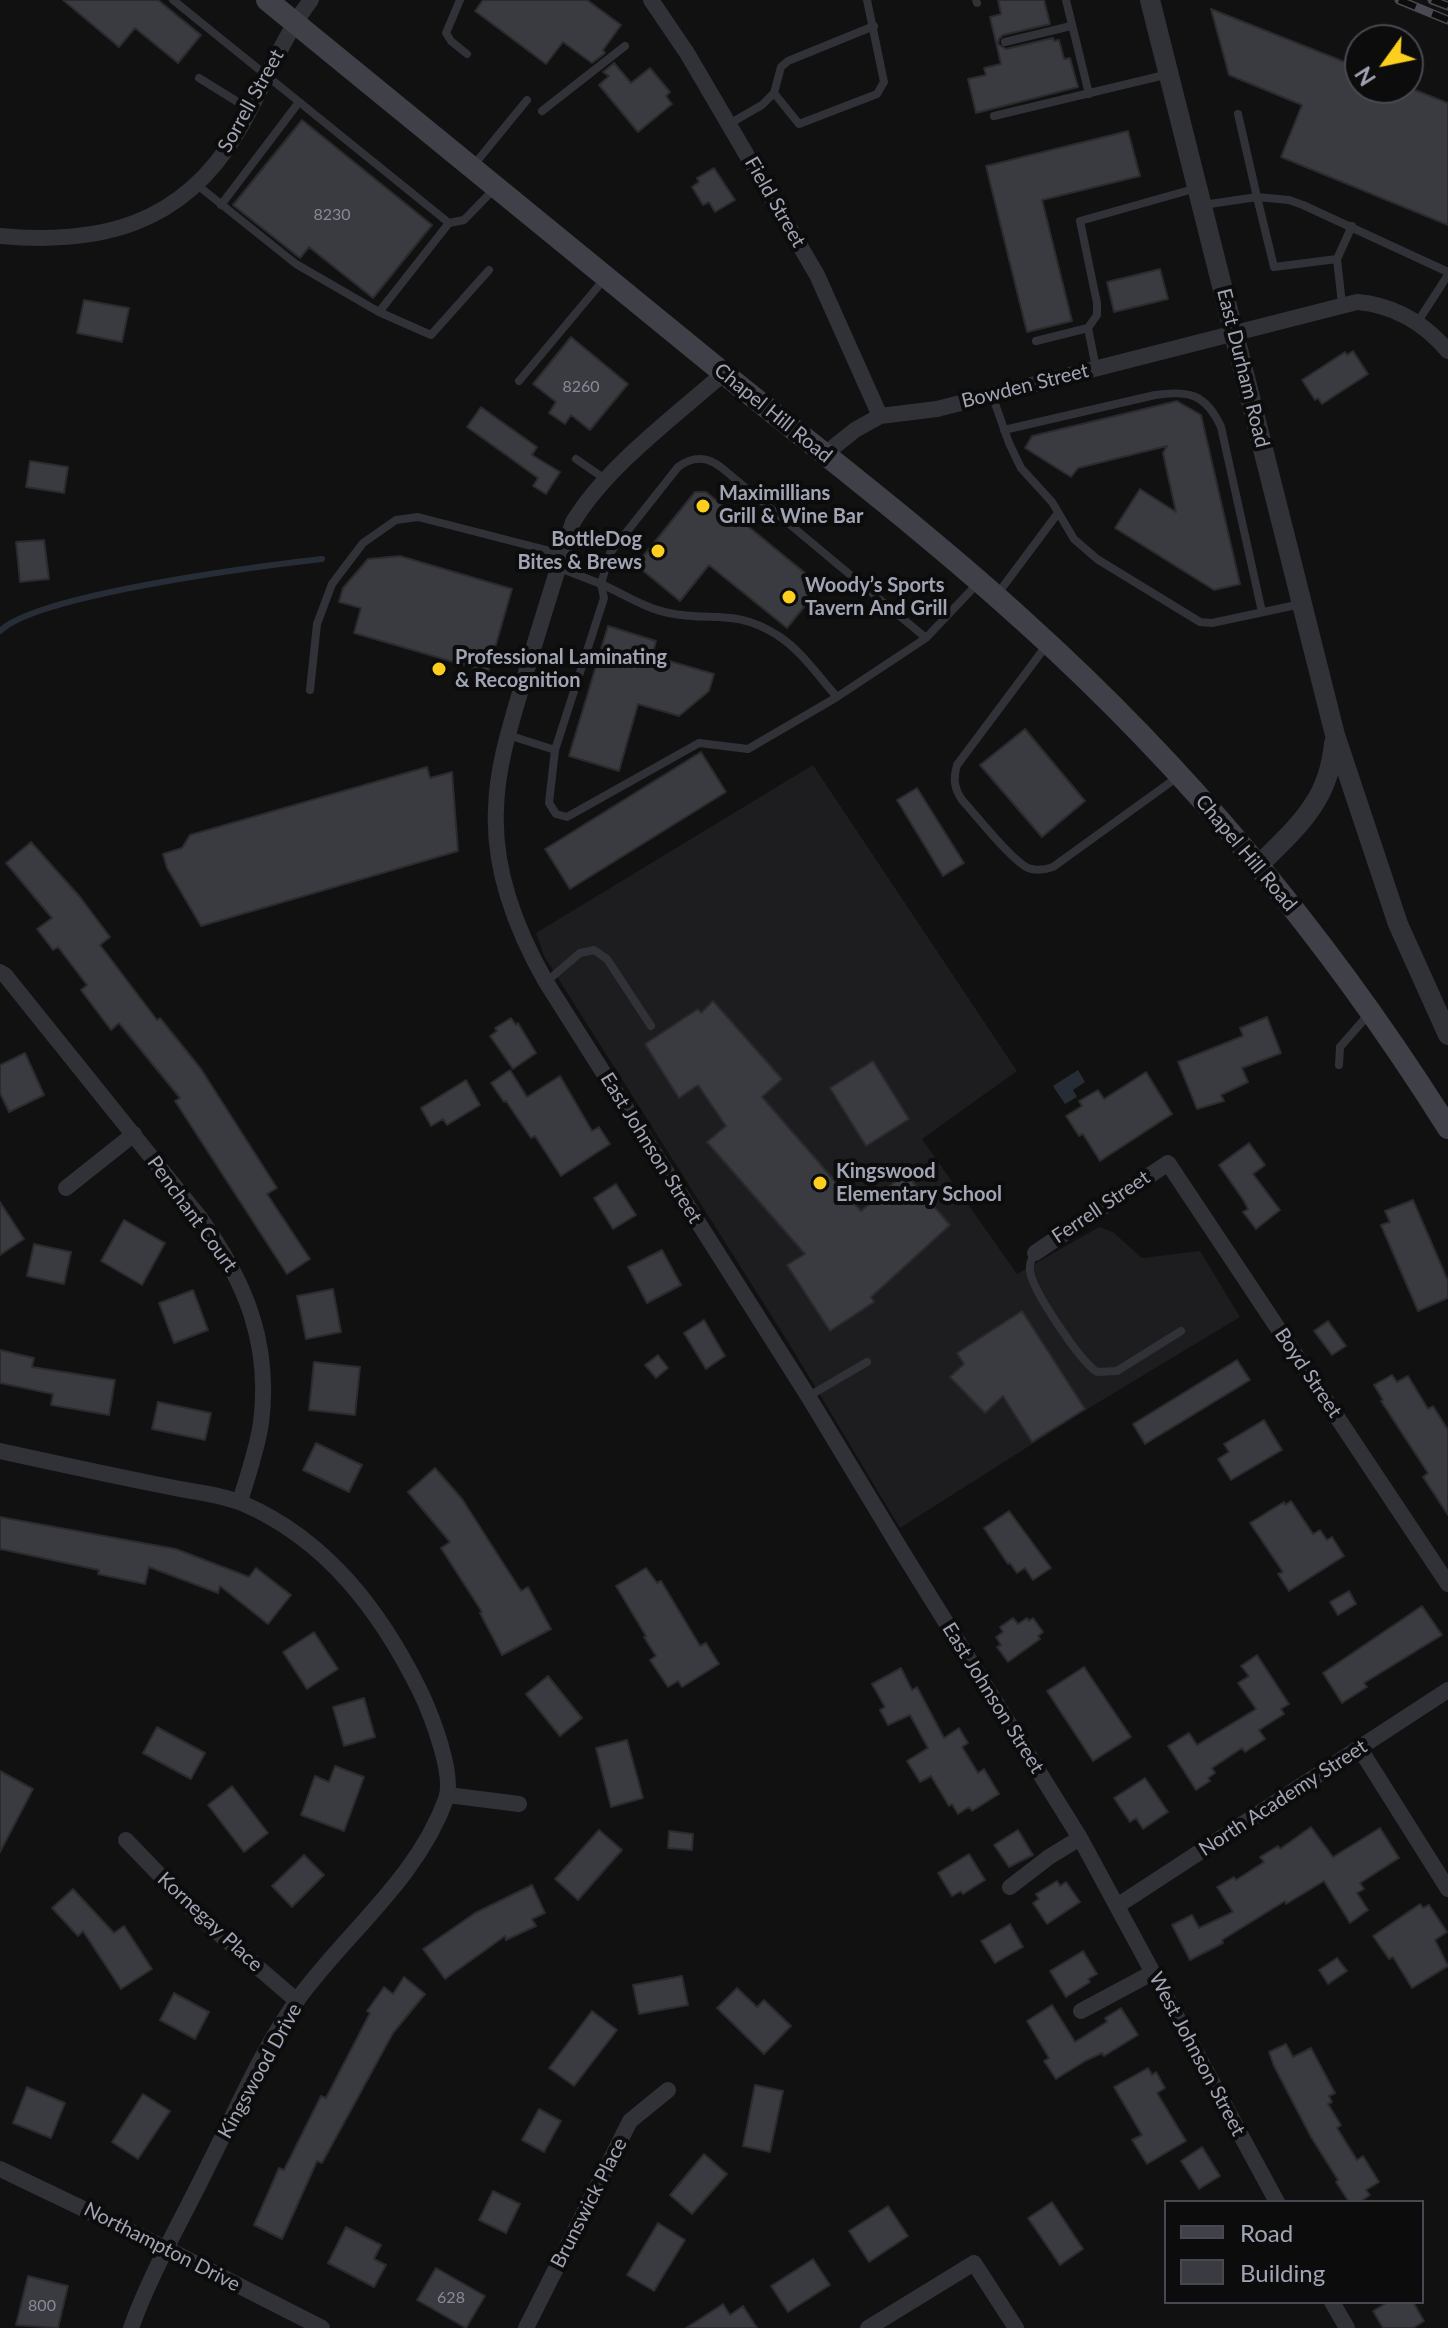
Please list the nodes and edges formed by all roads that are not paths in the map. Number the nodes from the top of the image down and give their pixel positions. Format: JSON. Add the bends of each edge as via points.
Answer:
{"nodes":[{"id":1,"x":173,"y":0,"type":"edge"},
{"id":2,"x":267,"y":0,"type":"edge"},
{"id":3,"x":311,"y":0,"type":"edge"},
{"id":4,"x":460,"y":0,"type":"edge"},
{"id":5,"x":651,"y":0,"type":"edge"},
{"id":6,"x":867,"y":0,"type":"edge"},
{"id":7,"x":1066,"y":0,"type":"edge"},
{"id":8,"x":1150,"y":0,"type":"edge"},
{"id":9,"x":295,"y":22,"type":"junction"},
{"id":10,"x":874,"y":26,"type":"junction"},
{"id":11,"x":1071,"y":26,"type":"junction"},
{"id":12,"x":1005,"y":42,"type":"dead end"},
{"id":13,"x":625,"y":46,"type":"dead end"},
{"id":14,"x":467,"y":54,"type":"dead end"},
{"id":15,"x":266,"y":74,"type":"junction"},
{"id":16,"x":1169,"y":74,"type":"junction"},
{"id":17,"x":199,"y":78,"type":"dead end"},
{"id":18,"x":774,"y":93,"type":"junction"},
{"id":19,"x":1089,"y":94,"type":"junction"},
{"id":20,"x":527,"y":100,"type":"dead end"},
{"id":21,"x":299,"y":102,"type":"junction"},
{"id":22,"x":249,"y":109,"type":"junction"},
{"id":23,"x":542,"y":111,"type":"dead end"},
{"id":24,"x":1238,"y":114,"type":"dead end"},
{"id":25,"x":994,"y":116,"type":"dead end"},
{"id":26,"x":729,"y":124,"type":"junction"},
{"id":27,"x":472,"y":167,"type":"junction"},
{"id":28,"x":196,"y":184,"type":"junction"},
{"id":29,"x":497,"y":186,"type":"junction"},
{"id":30,"x":1200,"y":196,"type":"junction"},
{"id":31,"x":1257,"y":197,"type":"junction"},
{"id":32,"x":221,"y":205,"type":"junction"},
{"id":33,"x":449,"y":223,"type":"junction"},
{"id":34,"x":1352,"y":226,"type":"junction"},
{"id":35,"x":0,"y":236,"type":"edge"},
{"id":36,"x":1337,"y":259,"type":"junction"},
{"id":37,"x":489,"y":270,"type":"dead end"},
{"id":38,"x":1448,"y":274,"type":"edge"},
{"id":39,"x":606,"y":276,"type":"junction"},
{"id":40,"x":1342,"y":304,"type":"junction"},
{"id":41,"x":379,"y":312,"type":"junction"},
{"id":42,"x":1417,"y":323,"type":"junction"},
{"id":43,"x":1088,"y":328,"type":"junction"},
{"id":44,"x":1234,"y":332,"type":"junction"},
{"id":45,"x":1036,"y":341,"type":"dead end"},
{"id":46,"x":1448,"y":351,"type":"edge"},
{"id":47,"x":1096,"y":368,"type":"junction"},
{"id":48,"x":724,"y":373,"type":"junction"},
{"id":49,"x":519,"y":381,"type":"dead end"},
{"id":50,"x":992,"y":395,"type":"junction"},
{"id":51,"x":880,"y":416,"type":"junction"},
{"id":52,"x":1004,"y":430,"type":"junction"},
{"id":53,"x":825,"y":454,"type":"junction"},
{"id":54,"x":576,"y":459,"type":"dead end"},
{"id":55,"x":605,"y":479,"type":"junction"},
{"id":56,"x":1058,"y":513,"type":"junction"},
{"id":57,"x":560,"y":560,"type":"junction"},
{"id":58,"x":601,"y":584,"type":"junction"},
{"id":59,"x":987,"y":589,"type":"junction"},
{"id":60,"x":1302,"y":604,"type":"junction"},
{"id":61,"x":1262,"y":612,"type":"junction"},
{"id":62,"x":926,"y":638,"type":"junction"},
{"id":63,"x":1048,"y":643,"type":"junction"},
{"id":64,"x":310,"y":690,"type":"dead end"},
{"id":65,"x":837,"y":697,"type":"junction"},
{"id":66,"x":508,"y":735,"type":"junction"},
{"id":67,"x":1335,"y":735,"type":"junction"},
{"id":68,"x":555,"y":750,"type":"junction"},
{"id":69,"x":1180,"y":775,"type":"junction"},
{"id":70,"x":1259,"y":865,"type":"junction"},
{"id":71,"x":0,"y":972,"type":"edge"},
{"id":72,"x":546,"y":982,"type":"junction"},
{"id":73,"x":1370,"y":1013,"type":"junction"},
{"id":74,"x":651,"y":1026,"type":"dead end"},
{"id":75,"x":1448,"y":1035,"type":"edge"},
{"id":76,"x":1339,"y":1065,"type":"dead end"},
{"id":77,"x":1448,"y":1128,"type":"edge"},
{"id":78,"x":134,"y":1134,"type":"junction"},
{"id":79,"x":1168,"y":1163,"type":"joint"},
{"id":80,"x":66,"y":1188,"type":"dead end"},
{"id":81,"x":1035,"y":1253,"type":"joint"},
{"id":82,"x":1181,"y":1331,"type":"dead end"},
{"id":83,"x":867,"y":1362,"type":"dead end"},
{"id":84,"x":808,"y":1396,"type":"junction"},
{"id":85,"x":0,"y":1451,"type":"edge"},
{"id":86,"x":240,"y":1502,"type":"junction"},
{"id":87,"x":1448,"y":1584,"type":"edge"},
{"id":88,"x":1448,"y":1690,"type":"edge"},
{"id":89,"x":1360,"y":1749,"type":"junction"},
{"id":90,"x":448,"y":1795,"type":"junction"},
{"id":91,"x":519,"y":1804,"type":"dead end"},
{"id":92,"x":1080,"y":1838,"type":"junction"},
{"id":93,"x":126,"y":1840,"type":"dead end"},
{"id":94,"x":1010,"y":1887,"type":"dead end"},
{"id":95,"x":1448,"y":1889,"type":"edge"},
{"id":96,"x":1117,"y":1906,"type":"junction"},
{"id":97,"x":1152,"y":1973,"type":"junction"},
{"id":98,"x":297,"y":2001,"type":"junction"},
{"id":99,"x":1081,"y":2011,"type":"dead end"},
{"id":100,"x":668,"y":2090,"type":"dead end"},
{"id":101,"x":0,"y":2169,"type":"edge"},
{"id":102,"x":1276,"y":2200,"type":"edge"},
{"id":103,"x":167,"y":2249,"type":"junction"},
{"id":104,"x":1333,"y":2304,"type":"edge"},
{"id":105,"x":131,"y":2328,"type":"edge"},
{"id":106,"x":322,"y":2328,"type":"edge"},
{"id":107,"x":526,"y":2328,"type":"edge"},
{"id":108,"x":868,"y":2328,"type":"edge"},
{"id":109,"x":1016,"y":2328,"type":"edge"},
{"id":110,"x":1347,"y":2328,"type":"edge"}],
"edges":[{"from":1,"to":15,"type":"lane"},
{"from":2,"to":9,"type":"main road","name":"Chapel Hill Road"},
{"from":3,"to":9,"type":"street","name":"Sorrell Street"},
{"from":4,"to":14,"type":"lane","via":[[446,33]]},
{"from":5,"to":26,"type":"street","name":"Field Street"},
{"from":6,"to":10,"type":"lane"},
{"from":7,"to":11,"type":"lane"},
{"from":8,"to":16,"type":"street","name":"East Durham Road"},
{"from":9,"to":15,"type":"street","name":"Sorrell Street"},
{"from":9,"to":27,"type":"main road","name":"Chapel Hill Road"},
{"from":10,"to":18,"type":"lane","via":[[788,61],[781,67]]},
{"from":10,"to":18,"type":"lane","via":[[884,82],[877,94],[799,124]]},
{"from":11,"to":12,"type":"lane"},
{"from":11,"to":19,"type":"lane"},
{"from":13,"to":23,"type":"lane"},
{"from":15,"to":21,"type":"lane"},
{"from":15,"to":22,"type":"street","name":"Sorrell Street"},
{"from":16,"to":19,"type":"lane"},
{"from":16,"to":30,"type":"street","name":"East Durham Road"},
{"from":17,"to":22,"type":"lane"},
{"from":18,"to":26,"type":"lane"},
{"from":19,"to":25,"type":"lane"},
{"from":20,"to":27,"type":"lane"},
{"from":21,"to":32,"type":"lane"},
{"from":21,"to":33,"type":"lane"},
{"from":22,"to":28,"type":"street","name":"Sorrell Street","via":[[223,154]]},
{"from":24,"to":31,"type":"lane"},
{"from":26,"to":51,"type":"street","name":"Field Street","via":[[817,275]]},
{"from":27,"to":29,"type":"main road","name":"Chapel Hill Road"},
{"from":28,"to":32,"type":"lane"},
{"from":28,"to":35,"type":"street","name":"Sorrell Street","via":[[170,204],[117,230],[62,239]]},
{"from":29,"to":33,"type":"lane","via":[[464,220]]},
{"from":29,"to":39,"type":"main road","name":"Chapel Hill Road"},
{"from":30,"to":31,"type":"lane"},
{"from":30,"to":43,"type":"lane","via":[[1080,221],[1097,303],[1097,315]]},
{"from":30,"to":44,"type":"street","name":"East Durham Road"},
{"from":31,"to":34,"type":"lane","via":[[1289,200]]},
{"from":31,"to":36,"type":"lane","via":[[1274,267]]},
{"from":32,"to":41,"type":"lane","via":[[296,264]]},
{"from":33,"to":41,"type":"lane"},
{"from":34,"to":36,"type":"lane"},
{"from":34,"to":38,"type":"lane"},
{"from":36,"to":40,"type":"lane"},
{"from":37,"to":41,"type":"lane","via":[[431,335]]},
{"from":38,"to":42,"type":"lane"},
{"from":39,"to":48,"type":"main road","name":"Chapel Hill Road"},
{"from":39,"to":49,"type":"lane"},
{"from":40,"to":42,"type":"street","name":"Bowden Street","via":[[1380,305]]},
{"from":40,"to":44,"type":"street","name":"Bowden Street"},
{"from":42,"to":46,"type":"street","name":"Bowden Street"},
{"from":43,"to":45,"type":"lane"},
{"from":43,"to":47,"type":"lane"},
{"from":44,"to":47,"type":"street","name":"Bowden Street"},
{"from":44,"to":60,"type":"street","name":"East Durham Road"},
{"from":47,"to":50,"type":"street","name":"Bowden Street"},
{"from":48,"to":53,"type":"main road","name":"Chapel Hill Road"},
{"from":48,"to":55,"type":"street","name":"East Johnson Street"},
{"from":50,"to":51,"type":"street","name":"Bowden Street"},
{"from":50,"to":52,"type":"lane"},
{"from":51,"to":53,"type":"street","name":"Bowden Street"},
{"from":52,"to":56,"type":"lane","via":[[1021,468]]},
{"from":52,"to":61,"type":"lane","via":[[1155,395],[1199,398],[1221,427]]},
{"from":53,"to":59,"type":"main road","name":"Chapel Hill Road"},
{"from":54,"to":55,"type":"lane"},
{"from":55,"to":57,"type":"street","name":"East Johnson Street","via":[[573,522]]},
{"from":56,"to":59,"type":"lane"},
{"from":56,"to":61,"type":"lane","via":[[1085,550],[1189,618],[1212,623]]},
{"from":57,"to":58,"type":"lane"},
{"from":57,"to":64,"type":"lane","via":[[418,517],[396,520],[363,543],[332,584],[317,624]]},
{"from":57,"to":66,"type":"street","name":"East Johnson Street"},
{"from":58,"to":62,"type":"lane","via":[[610,553],[678,467],[703,458],[722,468]]},
{"from":58,"to":65,"type":"lane","via":[[663,612],[731,616],[762,627],[786,642]]},
{"from":58,"to":68,"type":"lane","via":[[604,598]]},
{"from":59,"to":62,"type":"lane"},
{"from":59,"to":63,"type":"main road","name":"Chapel Hill Road"},
{"from":60,"to":61,"type":"lane"},
{"from":60,"to":67,"type":"street","name":"East Durham Road"},
{"from":62,"to":65,"type":"lane"},
{"from":63,"to":69,"type":"main road","name":"Chapel Hill Road"},
{"from":63,"to":69,"type":"lane","via":[[955,774],[962,800],[1015,858],[1032,869],[1053,867]]},
{"from":65,"to":68,"type":"lane","via":[[748,749],[699,743],[567,817],[556,814],[549,803]]},
{"from":66,"to":68,"type":"lane"},
{"from":66,"to":72,"type":"street","name":"East Johnson Street","via":[[495,812],[498,848],[518,927]]},
{"from":67,"to":70,"type":"street","name":"East Durham Road","via":[[1330,773],[1315,806]]},
{"from":67,"to":75,"type":"street","name":"East Durham Road","via":[[1398,924]]},
{"from":69,"to":70,"type":"main road","name":"Chapel Hill Road"},
{"from":70,"to":73,"type":"main road","name":"Chapel Hill Road"},
{"from":71,"to":78,"type":"street","name":"Penchant Court"},
{"from":72,"to":74,"type":"lane","via":[[580,953],[594,950],[607,959]]},
{"from":72,"to":84,"type":"street","name":"East Johnson Street"},
{"from":73,"to":76,"type":"lane","via":[[1340,1047]]},
{"from":73,"to":77,"type":"main road","name":"Chapel Hill Road"},
{"from":78,"to":80,"type":"street"},
{"from":78,"to":86,"type":"street","name":"Penchant Court","via":[[227,1256],[250,1306],[263,1395]]},
{"from":79,"to":81,"type":"street","name":"Ferrell Street"},
{"from":79,"to":87,"type":"street","name":"Boyd Street"},
{"from":81,"to":82,"type":"lane","via":[[1030,1261],[1032,1278],[1086,1364],[1103,1374],[1123,1368]]},
{"from":83,"to":84,"type":"lane"},
{"from":84,"to":92,"type":"street","name":"East Johnson Street"},
{"from":85,"to":86,"type":"street"},
{"from":86,"to":90,"type":"street","via":[[316,1547],[381,1622],[438,1733]]},
{"from":88,"to":89,"type":"street","name":"North Academy Street"},
{"from":89,"to":95,"type":"street"},
{"from":89,"to":96,"type":"street","name":"North Academy Street"},
{"from":90,"to":91,"type":"street"},
{"from":90,"to":98,"type":"street","name":"Kingswood Drive","via":[[419,1854]]},
{"from":92,"to":94,"type":"street"},
{"from":92,"to":96,"type":"street","name":"East Johnson Street"},
{"from":93,"to":98,"type":"street","name":"Kornegay Place","via":[[203,1920]]},
{"from":96,"to":97,"type":"street","name":"West Johnson Street"},
{"from":97,"to":99,"type":"street"},
{"from":97,"to":102,"type":"street","name":"West Johnson Street"},
{"from":98,"to":103,"type":"street","name":"Kingswood Drive","via":[[266,2050]]},
{"from":100,"to":107,"type":"street","name":"Brunswick Place","via":[[630,2121]]},
{"from":101,"to":103,"type":"street","name":"Northampton Drive"},
{"from":103,"to":105,"type":"street","name":"Kingswood Drive"},
{"from":103,"to":106,"type":"street","name":"Northampton Drive"},
{"from":104,"to":110,"type":"street"},
{"from":108,"to":109,"type":"street","via":[[974,2263]]}]}
